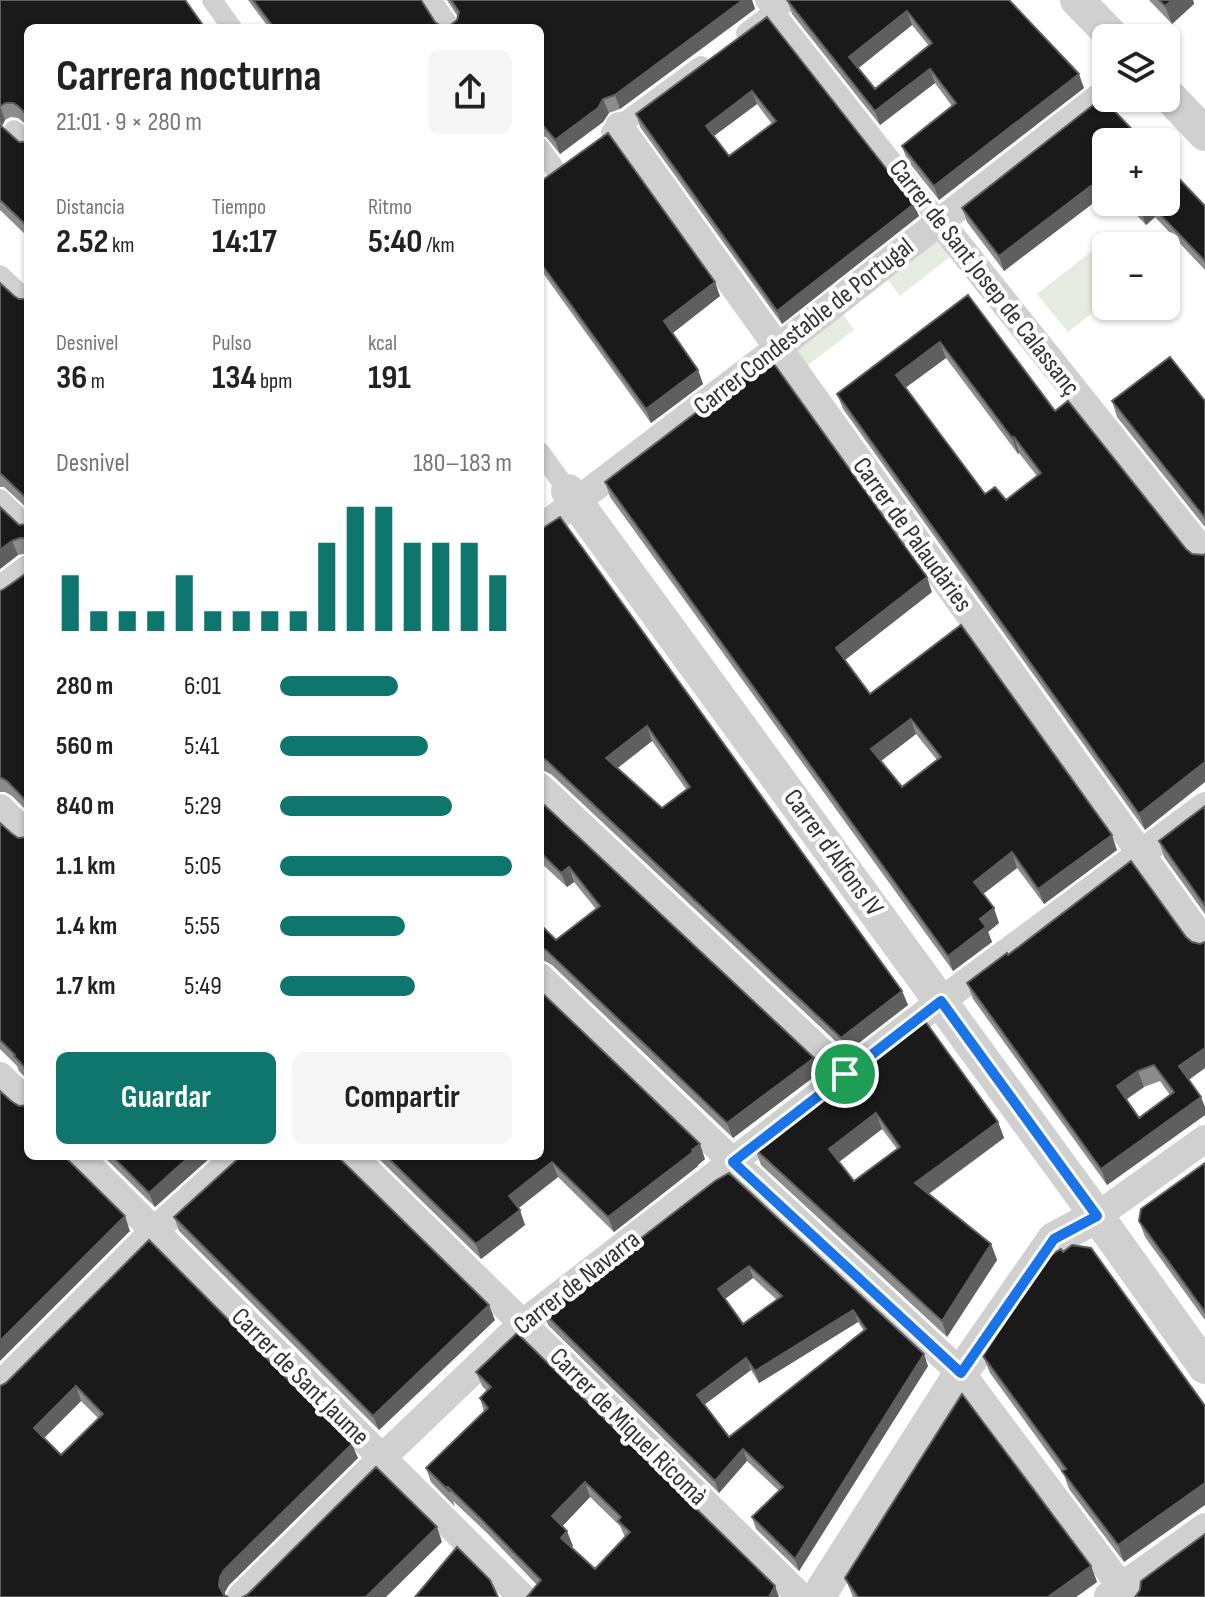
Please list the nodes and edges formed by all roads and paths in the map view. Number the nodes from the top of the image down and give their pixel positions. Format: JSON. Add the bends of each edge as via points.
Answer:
{"nodes":[{"id":1,"x":212,"y":0,"type":"edge"},
{"id":2,"x":431,"y":0,"type":"edge"},
{"id":3,"x":1077,"y":0,"type":"edge"},
{"id":4,"x":776,"y":4,"type":"edge"},
{"id":5,"x":229,"y":24,"type":"edge"},
{"id":6,"x":448,"y":24,"type":"edge"},
{"id":7,"x":1100,"y":24,"type":"edge"},
{"id":8,"x":1092,"y":103,"type":"edge"},
{"id":9,"x":1180,"y":108,"type":"edge"},
{"id":10,"x":619,"y":126,"type":"junction"},
{"id":11,"x":1205,"y":134,"type":"edge"},
{"id":12,"x":595,"y":144,"type":"edge"},
{"id":13,"x":544,"y":151,"type":"edge"},
{"id":14,"x":544,"y":182,"type":"edge"},
{"id":15,"x":939,"y":221,"type":"junction"},
{"id":16,"x":0,"y":275,"type":"edge"},
{"id":17,"x":24,"y":297,"type":"edge"},
{"id":18,"x":778,"y":348,"type":"junction"},
{"id":19,"x":544,"y":458,"type":"edge"},
{"id":20,"x":572,"y":496,"type":"junction"},
{"id":21,"x":0,"y":499,"type":"edge"},
{"id":22,"x":24,"y":523,"type":"edge"},
{"id":23,"x":544,"y":525,"type":"edge"},
{"id":24,"x":1205,"y":554,"type":"edge"},
{"id":25,"x":24,"y":572,"type":"edge"},
{"id":26,"x":0,"y":590,"type":"edge"},
{"id":27,"x":544,"y":791,"type":"edge"},
{"id":28,"x":1205,"y":806,"type":"edge"},
{"id":29,"x":0,"y":808,"type":"edge"},
{"id":30,"x":24,"y":832,"type":"edge"},
{"id":31,"x":1141,"y":854,"type":"junction"},
{"id":32,"x":1205,"y":943,"type":"edge"},
{"id":33,"x":544,"y":981,"type":"edge"},
{"id":34,"x":941,"y":1001,"type":"junction"},
{"id":35,"x":845,"y":1074,"type":"junction"},
{"id":36,"x":0,"y":1076,"type":"edge"},
{"id":37,"x":24,"y":1100,"type":"edge"},
{"id":38,"x":1205,"y":1139,"type":"edge"},
{"id":39,"x":83,"y":1160,"type":"edge"},
{"id":40,"x":233,"y":1160,"type":"edge"},
{"id":41,"x":356,"y":1160,"type":"edge"},
{"id":42,"x":733,"y":1162,"type":"junction"},
{"id":43,"x":1097,"y":1216,"type":"junction"},
{"id":44,"x":154,"y":1231,"type":"junction"},
{"id":45,"x":523,"y":1323,"type":"junction"},
{"id":46,"x":1205,"y":1367,"type":"edge"},
{"id":47,"x":961,"y":1373,"type":"junction"},
{"id":48,"x":0,"y":1385,"type":"edge"},
{"id":49,"x":382,"y":1458,"type":"junction"},
{"id":50,"x":1205,"y":1527,"type":"edge"},
{"id":51,"x":1119,"y":1593,"type":"edge"},
{"id":52,"x":817,"y":1595,"type":"edge"},
{"id":53,"x":241,"y":1597,"type":"edge"},
{"id":54,"x":521,"y":1597,"type":"edge"}],
"edges":[{"from":1,"to":5,"type":"street"},
{"from":2,"to":6,"type":"street"},
{"from":3,"to":7,"type":"street"},
{"from":4,"to":10,"type":"street"},
{"from":4,"to":15,"type":"street","name":"Carrer de Sant Josep de Calassanç"},
{"from":8,"to":15,"type":"street","name":"Carrer Condestable de Portugal"},
{"from":9,"to":11,"type":"street"},
{"from":10,"to":12,"type":"street"},
{"from":10,"to":18,"type":"street","name":"Carrer de Palaudàries"},
{"from":13,"to":14,"type":"street","via":[[564,167]]},
{"from":15,"to":18,"type":"street","name":"Carrer Condestable de Portugal"},
{"from":15,"to":24,"type":"street","name":"Carrer de Sant Josep de Calassanç"},
{"from":16,"to":17,"type":"street"},
{"from":18,"to":20,"type":"street","name":"Carrer Condestable de Portugal"},
{"from":18,"to":31,"type":"street","name":"Carrer de Palaudàries"},
{"from":19,"to":20,"type":"street"},
{"from":20,"to":23,"type":"street","name":"Carrer Condestable de Portugal"},
{"from":20,"to":34,"type":"street","name":"Carrer d'Alfons IV"},
{"from":21,"to":22,"type":"street"},
{"from":25,"to":26,"type":"street"},
{"from":27,"to":35,"type":"street"},
{"from":28,"to":31,"type":"street","name":"Carrer de Navarra"},
{"from":29,"to":30,"type":"street"},
{"from":31,"to":32,"type":"street","name":"Carrer de Palaudàries"},
{"from":31,"to":34,"type":"street","name":"Carrer de Navarra"},
{"from":33,"to":42,"type":"street"},
{"from":34,"to":35,"type":"street","name":"Carrer de Navarra"},
{"from":34,"to":43,"type":"street","name":"Carrer d'Alfons IV"},
{"from":35,"to":42,"type":"street","name":"Carrer de Navarra"},
{"from":36,"to":37,"type":"street"},
{"from":38,"to":43,"type":"street"},
{"from":39,"to":44,"type":"street","name":"Carrer de Sant Jaume"},
{"from":40,"to":44,"type":"street"},
{"from":41,"to":45,"type":"street","name":"Carrer de Miquel Ricomà"},
{"from":42,"to":45,"type":"street","name":"Carrer de Navarra"},
{"from":42,"to":47,"type":"street"},
{"from":43,"to":46,"type":"street","name":"Carrer d'Alfons IV"},
{"from":43,"to":47,"type":"street","via":[[1054,1239]]},
{"from":44,"to":48,"type":"street"},
{"from":44,"to":49,"type":"street","name":"Carrer de Sant Jaume"},
{"from":45,"to":49,"type":"street","name":"Carrer de Navarra"},
{"from":45,"to":52,"type":"street","name":"Carrer de Miquel Ricomà"},
{"from":47,"to":51,"type":"street"},
{"from":47,"to":52,"type":"street"},
{"from":49,"to":53,"type":"street","name":"Carrer de Navarra"},
{"from":49,"to":54,"type":"street","name":"Carrer de Sant Jaume"},
{"from":50,"to":51,"type":"street"}]}
